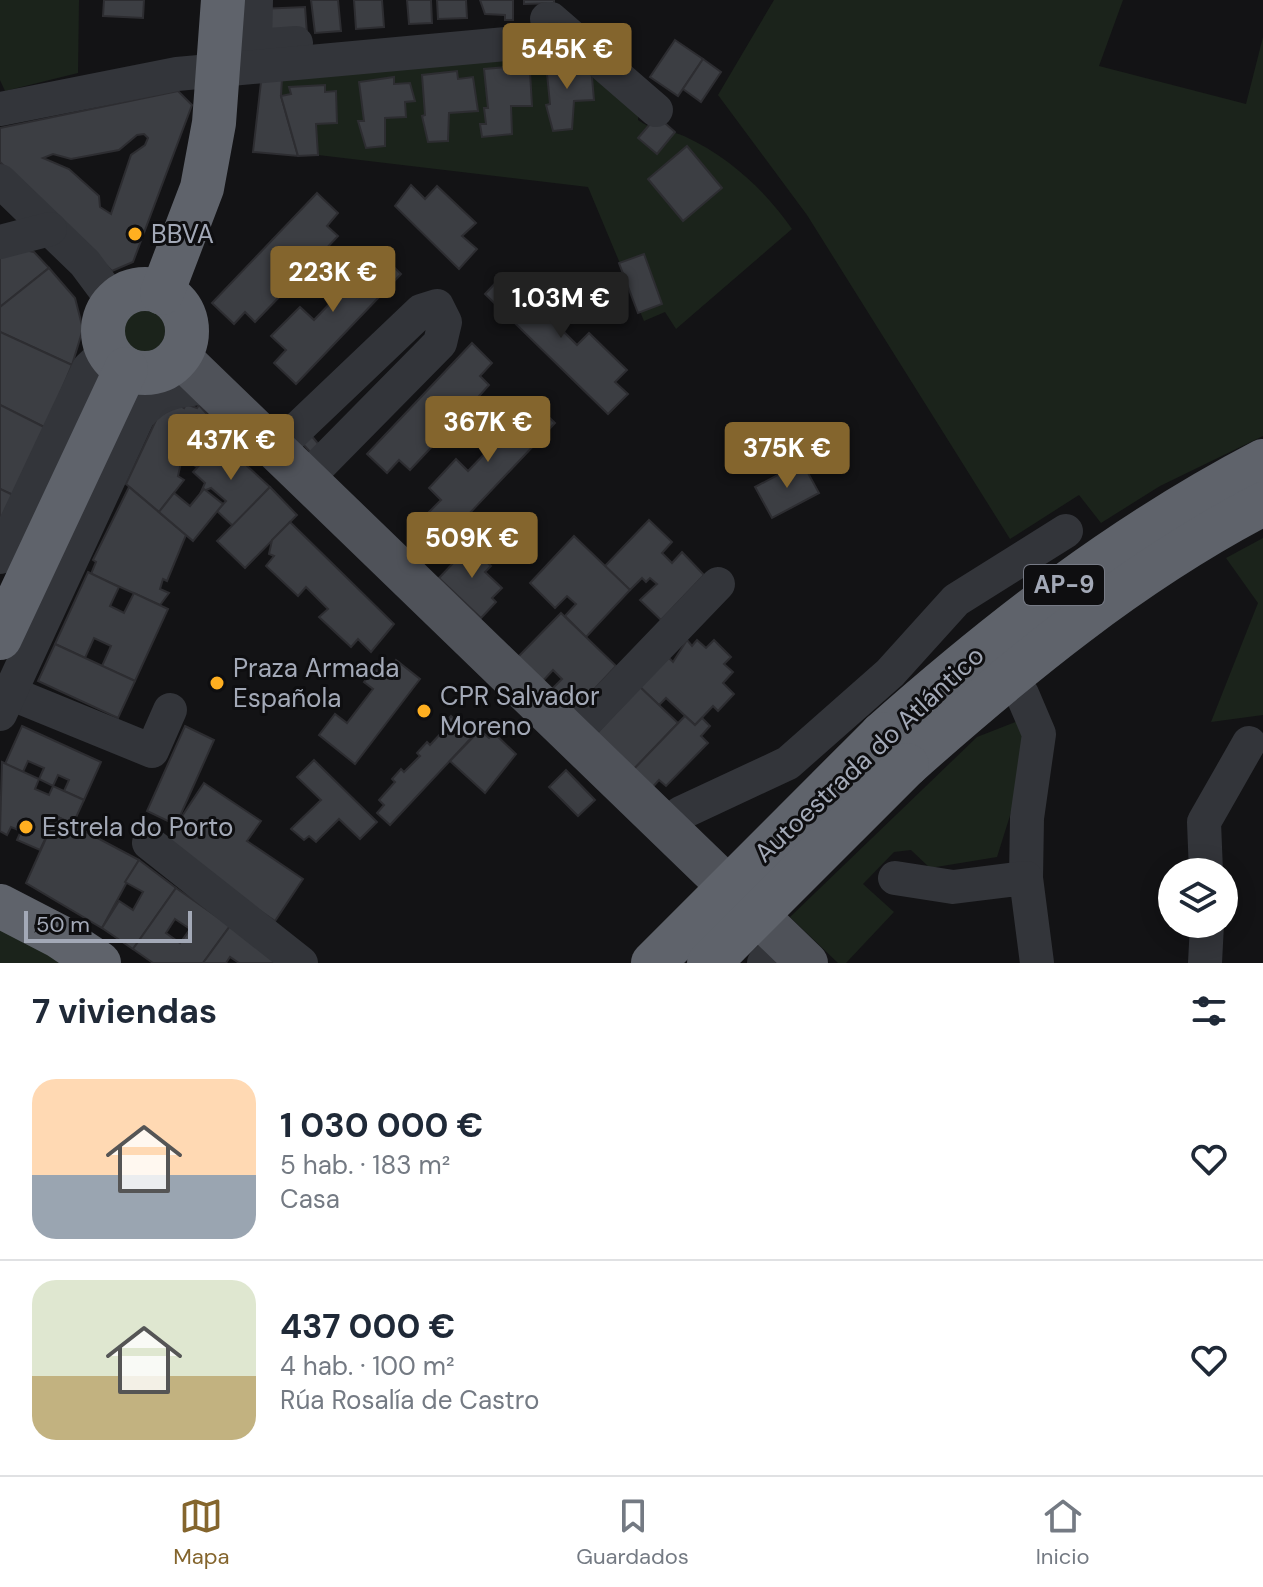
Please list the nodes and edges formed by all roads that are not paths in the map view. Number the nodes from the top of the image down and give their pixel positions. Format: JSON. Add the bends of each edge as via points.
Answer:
{"nodes":[{"id":1,"x":223,"y":0,"type":"edge"},
{"id":2,"x":256,"y":0,"type":"edge"},
{"id":3,"x":352,"y":39,"type":"junction"},
{"id":4,"x":560,"y":39,"type":"dead end"},
{"id":5,"x":394,"y":53,"type":"junction"},
{"id":6,"x":218,"y":69,"type":"junction"},
{"id":7,"x":1,"y":105,"type":"edge"},
{"id":8,"x":656,"y":110,"type":"dead end"},
{"id":9,"x":0,"y":181,"type":"edge"},
{"id":10,"x":50,"y":229,"type":"junction"},
{"id":11,"x":0,"y":242,"type":"edge"},
{"id":12,"x":162,"y":293,"type":"junction"},
{"id":13,"x":114,"y":302,"type":"junction"},
{"id":14,"x":179,"y":356,"type":"junction"},
{"id":15,"x":117,"y":360,"type":"junction"},
{"id":16,"x":211,"y":387,"type":"junction"},
{"id":17,"x":276,"y":449,"type":"junction"},
{"id":18,"x":101,"y":458,"type":"junction"},
{"id":19,"x":1263,"y":461,"type":"edge"},
{"id":20,"x":306,"y":479,"type":"junction"},
{"id":21,"x":1263,"y":504,"type":"edge"},
{"id":22,"x":1066,"y":531,"type":"dead end"},
{"id":23,"x":0,"y":557,"type":"edge"},
{"id":24,"x":718,"y":584,"type":"dead end"},
{"id":25,"x":0,"y":638,"type":"edge"},
{"id":26,"x":1022,"y":694,"type":"dead end"},
{"id":27,"x":5,"y":704,"type":"edge"},
{"id":28,"x":170,"y":710,"type":"dead end"},
{"id":29,"x":572,"y":736,"type":"junction"},
{"id":30,"x":1249,"y":743,"type":"dead end"},
{"id":31,"x":894,"y":749,"type":"junction"},
{"id":32,"x":664,"y":825,"type":"junction"},
{"id":33,"x":149,"y":843,"type":"dead end"},
{"id":34,"x":1205,"y":858,"type":"edge"},
{"id":35,"x":895,"y":878,"type":"dead end"},
{"id":36,"x":1026,"y":878,"type":"junction"},
{"id":37,"x":0,"y":906,"type":"edge"},
{"id":38,"x":1206,"y":938,"type":"edge"},
{"id":39,"x":786,"y":956,"type":"edge"},
{"id":40,"x":1047,"y":959,"type":"edge"},
{"id":41,"x":99,"y":963,"type":"edge"},
{"id":42,"x":301,"y":963,"type":"edge"},
{"id":43,"x":653,"y":963,"type":"edge"},
{"id":44,"x":709,"y":963,"type":"edge"},
{"id":45,"x":1205,"y":963,"type":"edge"}],
"edges":[{"from":1,"to":6,"type":"highway"},
{"from":2,"to":3,"type":"street","via":[[255,46]]},
{"from":3,"to":5,"type":"street"},
{"from":3,"to":8,"type":"street","via":[[551,19]]},
{"from":4,"to":5,"type":"street"},
{"from":5,"to":6,"type":"street"},
{"from":6,"to":7,"type":"street"},
{"from":6,"to":12,"type":"highway","via":[[202,188]]},
{"from":9,"to":10,"type":"street"},
{"from":10,"to":11,"type":"street"},
{"from":10,"to":13,"type":"street"},
{"from":12,"to":13,"type":"highway","via":[[137,290]]},
{"from":12,"to":14,"type":"highway","via":[[173,299],[185,320]]},
{"from":13,"to":15,"type":"highway","via":[[103,326]]},
{"from":14,"to":15,"type":"highway","via":[[161,370],[137,373]]},
{"from":14,"to":16,"type":"main road"},
{"from":15,"to":18,"type":"highway"},
{"from":15,"to":23,"type":"street","via":[[89,368]]},
{"from":16,"to":17,"type":"main road"},
{"from":16,"to":18,"type":"street","via":[[173,390],[152,399]]},
{"from":17,"to":20,"type":"main road"},
{"from":17,"to":20,"type":"street","via":[[421,311],[437,306],[445,322],[440,343]]},
{"from":18,"to":25,"type":"highway"},
{"from":18,"to":27,"type":"street"},
{"from":19,"to":31,"type":"highway","name":"Autoestrada do Atlántico","number":"AP-9","via":[[1098,559],[976,651]]},
{"from":20,"to":29,"type":"main road"},
{"from":21,"to":31,"type":"highway","name":"Autoestrada do Atlántico","number":"AP-9","via":[[1114,596],[1004,679]]},
{"from":22,"to":32,"type":"street","via":[[956,600],[890,673],[788,763]]},
{"from":24,"to":29,"type":"street"},
{"from":26,"to":36,"type":"street","via":[[1039,734],[1027,818]]},
{"from":27,"to":28,"type":"street","via":[[152,751]]},
{"from":29,"to":32,"type":"main road"},
{"from":30,"to":34,"type":"street","via":[[1204,822]]},
{"from":31,"to":43,"type":"highway","name":"Autoestrada do Atlántico","number":"AP-9","bridge":true},
{"from":31,"to":44,"type":"highway","name":"Autoestrada do Atlántico","number":"AP-9","bridge":true},
{"from":32,"to":39,"type":"main road"},
{"from":33,"to":42,"type":"street"},
{"from":35,"to":36,"type":"street","via":[[953,887]]},
{"from":36,"to":40,"type":"street"},
{"from":37,"to":41,"type":"highway"},
{"from":38,"to":45,"type":"street"}]}
